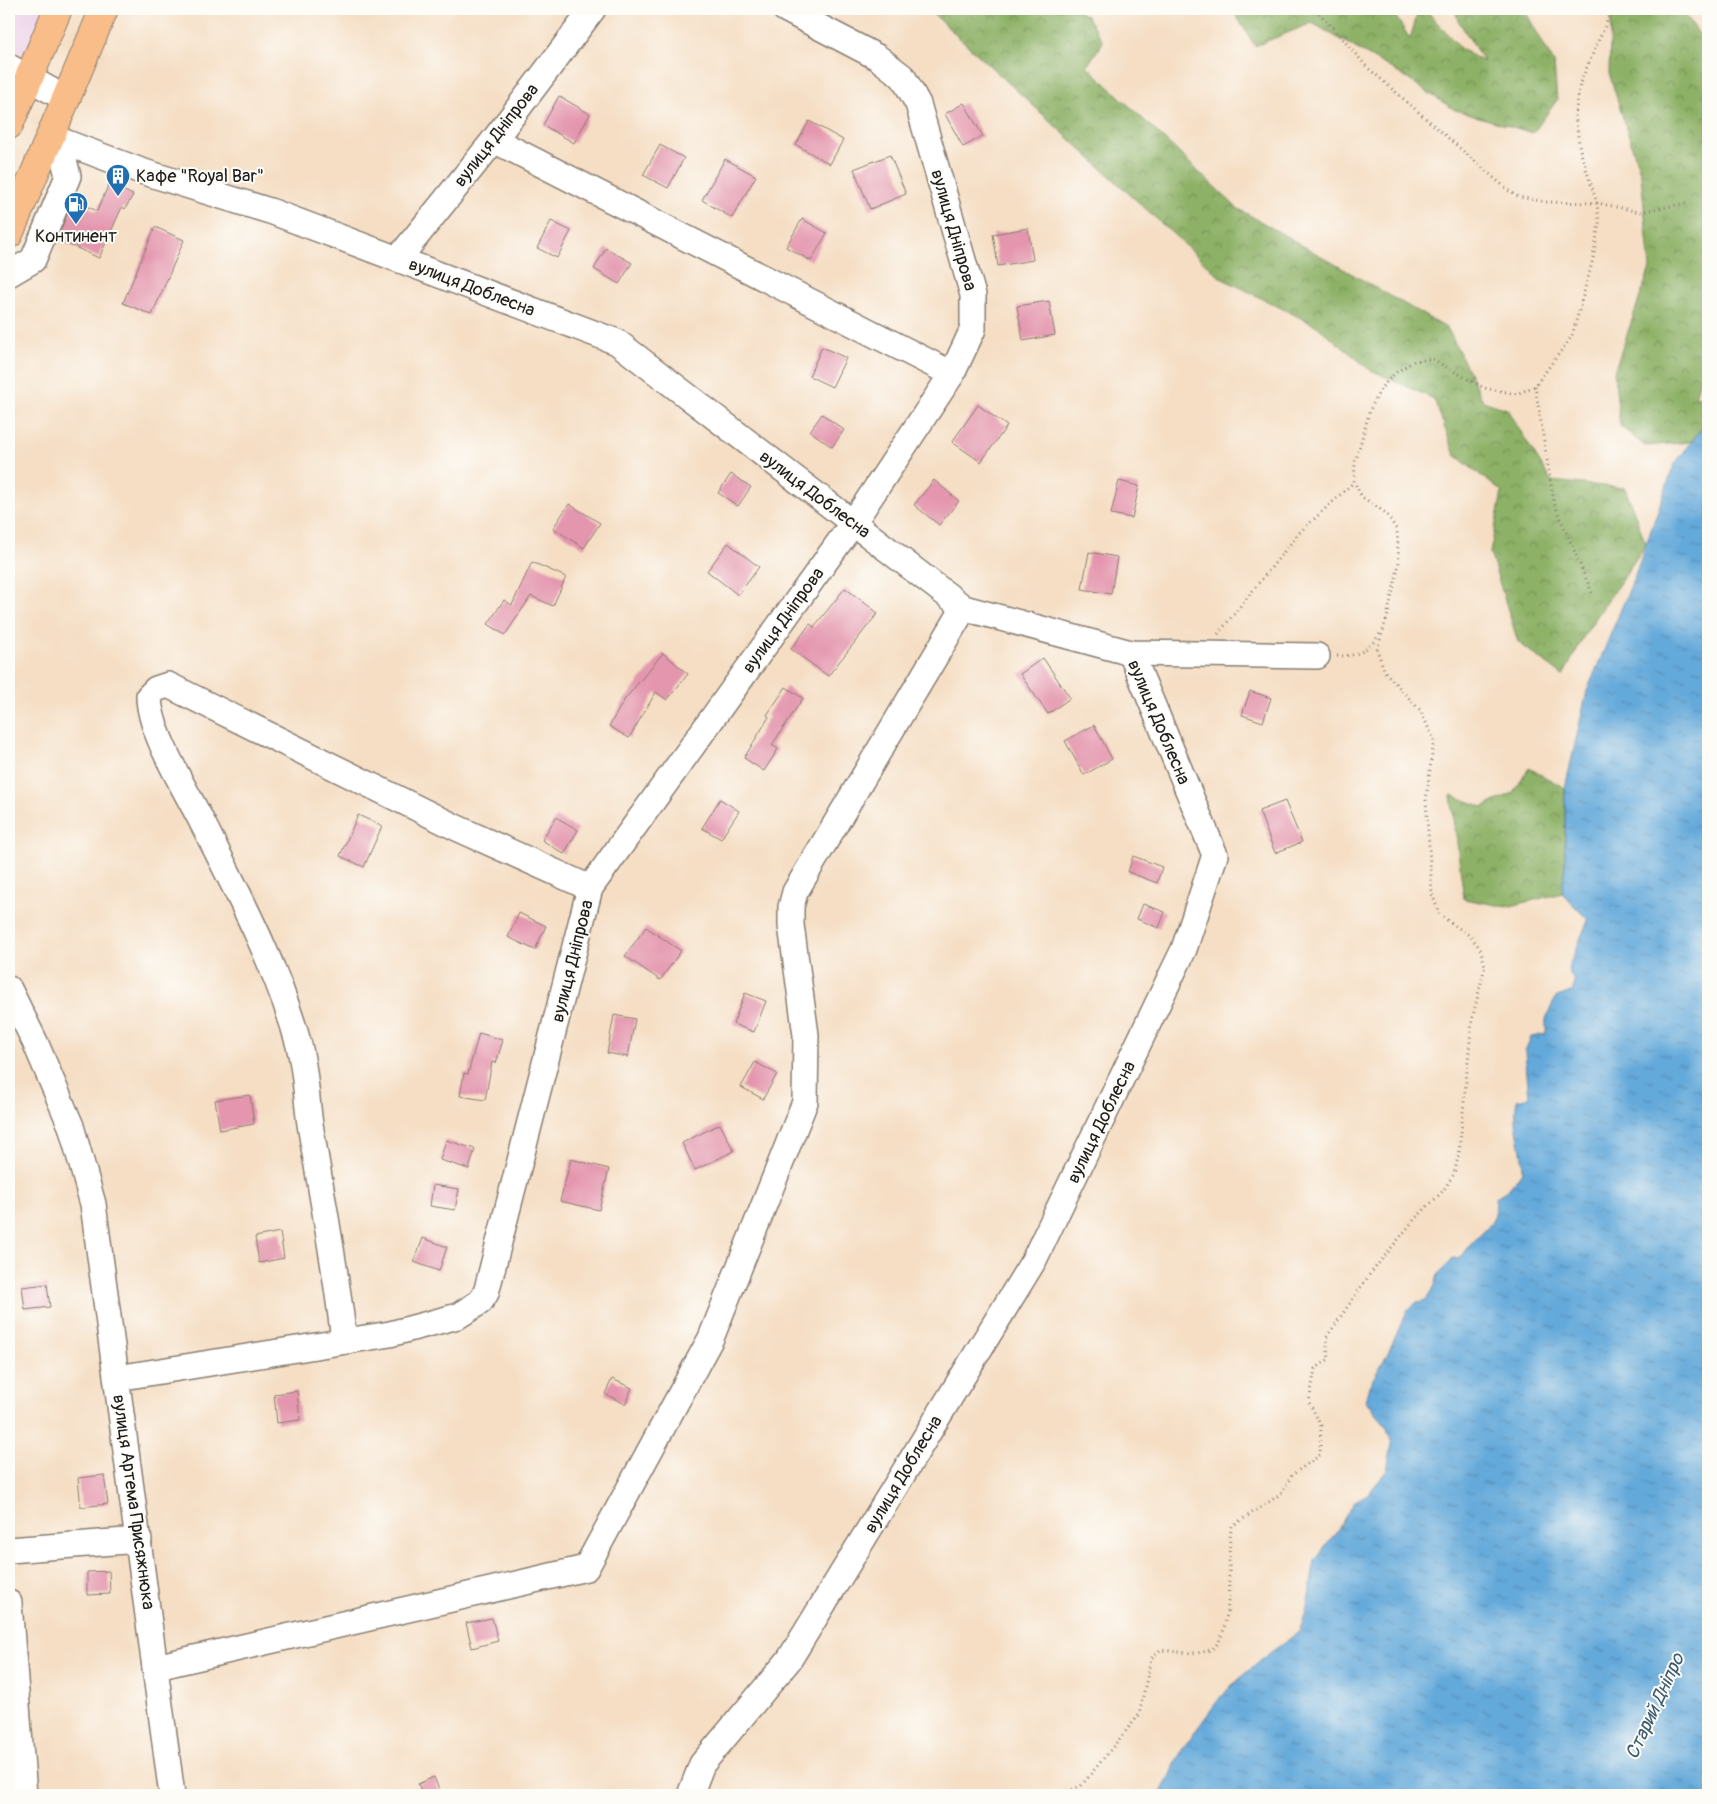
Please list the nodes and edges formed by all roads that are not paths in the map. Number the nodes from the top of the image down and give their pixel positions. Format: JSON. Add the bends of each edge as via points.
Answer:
{"nodes":[{"id":1,"x":58,"y":9,"type":"edge"},
{"id":2,"x":104,"y":9,"type":"edge"},
{"id":3,"x":593,"y":9,"type":"edge"},
{"id":4,"x":785,"y":9,"type":"edge"},
{"id":5,"x":18,"y":73,"type":"edge"},
{"id":6,"x":66,"y":99,"type":"junction"},
{"id":7,"x":9,"y":125,"type":"edge"},
{"id":8,"x":55,"y":138,"type":"junction"},
{"id":9,"x":494,"y":140,"type":"junction"},
{"id":10,"x":9,"y":234,"type":"edge"},
{"id":11,"x":398,"y":259,"type":"junction"},
{"id":12,"x":9,"y":274,"type":"edge"},
{"id":13,"x":952,"y":374,"type":"junction"},
{"id":14,"x":853,"y":523,"type":"junction"},
{"id":15,"x":964,"y":608,"type":"junction"},
{"id":16,"x":1131,"y":653,"type":"junction"},
{"id":17,"x":1317,"y":656,"type":"road end"},
{"id":18,"x":590,"y":888,"type":"junction"},
{"id":19,"x":9,"y":990,"type":"edge"},
{"id":20,"x":486,"y":1293,"type":"joint"},
{"id":21,"x":344,"y":1341,"type":"junction"},
{"id":22,"x":117,"y":1378,"type":"junction"},
{"id":23,"x":139,"y":1540,"type":"junction"},
{"id":24,"x":9,"y":1550,"type":"edge"},
{"id":25,"x":9,"y":1603,"type":"edge"},
{"id":26,"x":156,"y":1667,"type":"junction"},
{"id":27,"x":24,"y":1795,"type":"edge"},
{"id":28,"x":172,"y":1795,"type":"edge"},
{"id":29,"x":690,"y":1795,"type":"edge"}],
"edges":[{"from":1,"to":5,"type":"main road"},
{"from":2,"to":6,"type":"main road"},
{"from":3,"to":9,"type":"street","name":"вулиця Дніпрова"},
{"from":4,"to":13,"type":"street","name":"вулиця Дніпрова","via":[[877,57],[903,78],[918,104],[973,294],[973,329]]},
{"from":5,"to":6,"type":"street"},
{"from":5,"to":7,"type":"main road"},
{"from":6,"to":8,"type":"main road"},
{"from":8,"to":10,"type":"main road"},
{"from":8,"to":11,"type":"street","name":"вулиця Доблесна","via":[[141,171],[273,212]]},
{"from":8,"to":12,"type":"street","via":[[68,176],[33,260]]},
{"from":9,"to":11,"type":"street","name":"вулиця Дніпрова"},
{"from":9,"to":13,"type":"street"},
{"from":11,"to":14,"type":"street","name":"вулиця Доблесна","via":[[617,342]]},
{"from":13,"to":14,"type":"street","name":"вулиця Дніпрова"},
{"from":14,"to":15,"type":"street","name":"вулиця Доблесна"},
{"from":14,"to":18,"type":"street","name":"вулиця Дніпрова"},
{"from":15,"to":16,"type":"street","name":"вулиця Доблесна"},
{"from":15,"to":26,"type":"street","via":[[795,892],[791,907],[806,1035],[805,1102],[711,1338],[586,1568]]},
{"from":16,"to":17,"type":"street"},
{"from":16,"to":29,"type":"street","name":"вулиця Доблесна","via":[[1216,855],[1184,949],[1034,1260],[789,1660],[702,1764]]},
{"from":18,"to":20,"type":"street","name":"вулиця Дніпрова"},
{"from":18,"to":21,"type":"street","via":[[457,828],[168,684],[148,696],[149,708],[163,744],[221,858],[273,973],[299,1043]]},
{"from":19,"to":22,"type":"street","via":[[71,1126],[93,1204]]},
{"from":20,"to":21,"type":"street","name":"вулиця Артема Присяжнюка","via":[[480,1302],[458,1316],[390,1334]]},
{"from":21,"to":22,"type":"street","name":"вулиця Артема Присяжнюка"},
{"from":22,"to":23,"type":"street","name":"вулиця Артема Присяжнюка"},
{"from":23,"to":24,"type":"street"},
{"from":23,"to":26,"type":"street","name":"вулиця Артема Присяжнюка"},
{"from":25,"to":27,"type":"street"},
{"from":26,"to":28,"type":"street","name":"вулиця Артема Присяжнюка"}]}
